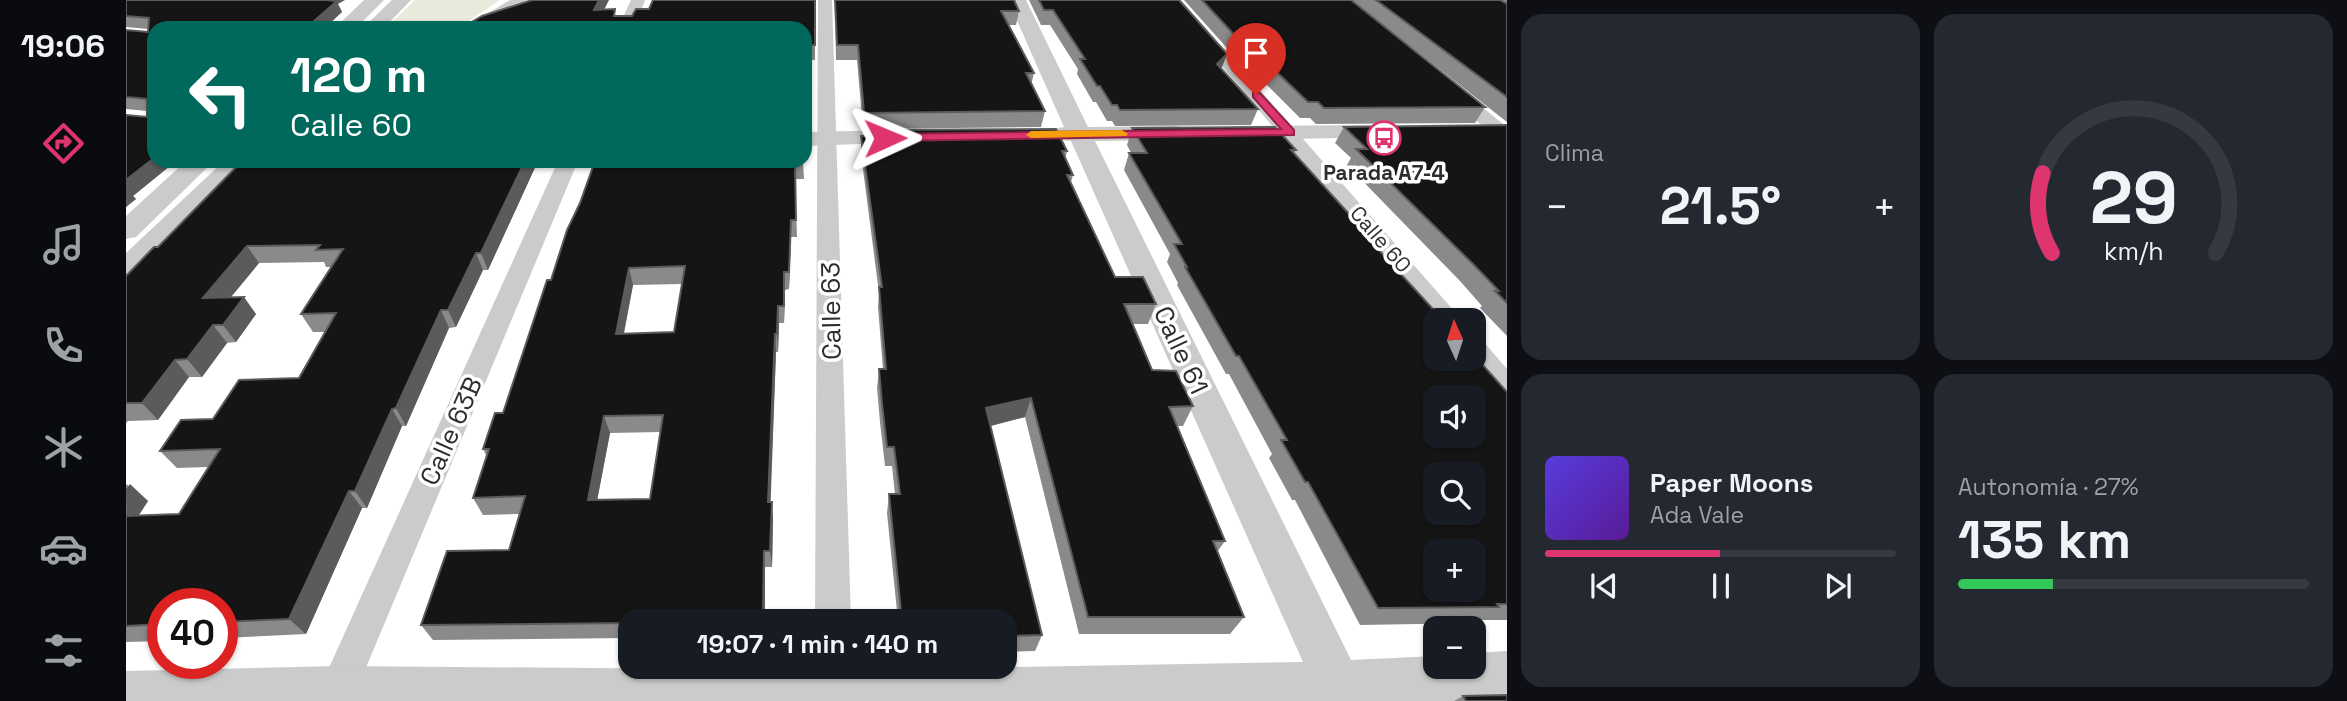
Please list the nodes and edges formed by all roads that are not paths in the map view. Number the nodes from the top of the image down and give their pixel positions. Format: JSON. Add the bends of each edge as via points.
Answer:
{"nodes":[{"id":1,"x":375,"y":0,"type":"edge"},
{"id":2,"x":402,"y":0,"type":"edge"},
{"id":3,"x":520,"y":0,"type":"edge"},
{"id":4,"x":638,"y":0,"type":"edge"},
{"id":5,"x":825,"y":0,"type":"edge"},
{"id":6,"x":1017,"y":0,"type":"edge"},
{"id":7,"x":1174,"y":0,"type":"edge"},
{"id":8,"x":352,"y":21,"type":"edge"},
{"id":9,"x":380,"y":21,"type":"edge"},
{"id":10,"x":483,"y":21,"type":"edge"},
{"id":11,"x":628,"y":21,"type":"edge"},
{"id":12,"x":1440,"y":82,"type":"edge"},
{"id":13,"x":1409,"y":132,"type":"edge"},
{"id":14,"x":1462,"y":132,"type":"edge"},
{"id":15,"x":1290,"y":133,"type":"junction"},
{"id":16,"x":1505,"y":133,"type":"edge"},
{"id":17,"x":1080,"y":134,"type":"junction"},
{"id":18,"x":1038,"y":135,"type":"edge"},
{"id":19,"x":927,"y":137,"type":"edge"},
{"id":20,"x":817,"y":139,"type":"edge"},
{"id":21,"x":194,"y":168,"type":"edge"},
{"id":22,"x":229,"y":168,"type":"edge"},
{"id":23,"x":565,"y":168,"type":"edge"},
{"id":24,"x":126,"y":231,"type":"edge"},
{"id":25,"x":136,"y":251,"type":"edge"},
{"id":26,"x":126,"y":270,"type":"edge"},
{"id":27,"x":1440,"y":308,"type":"edge"},
{"id":28,"x":1486,"y":362,"type":"edge"},
{"id":29,"x":1507,"y":387,"type":"edge"},
{"id":30,"x":834,"y":609,"type":"edge"},
{"id":31,"x":1507,"y":675,"type":"edge"},
{"id":32,"x":834,"y":687,"type":"edge"},
{"id":33,"x":1341,"y":693,"type":"edge"},
{"id":34,"x":126,"y":695,"type":"edge"},
{"id":35,"x":336,"y":695,"type":"edge"}],
"edges":[{"from":1,"to":8,"type":"street"},
{"from":2,"to":9,"type":"street"},
{"from":3,"to":10,"type":"street"},
{"from":4,"to":11,"type":"street"},
{"from":5,"to":20,"type":"street","name":"Calle 63"},
{"from":6,"to":17,"type":"street","name":"Calle 61"},
{"from":7,"to":15,"type":"street","name":"Calle 60"},
{"from":12,"to":16,"type":"street"},
{"from":13,"to":15,"type":"street"},
{"from":14,"to":16,"type":"street"},
{"from":15,"to":17,"type":"street"},
{"from":15,"to":27,"type":"street","name":"Calle 60"},
{"from":17,"to":18,"type":"street"},
{"from":17,"to":33,"type":"street","name":"Calle 61"},
{"from":19,"to":20,"type":"street"},
{"from":20,"to":30,"type":"street","name":"Calle 63"},
{"from":21,"to":24,"type":"street"},
{"from":22,"to":25,"type":"street"},
{"from":23,"to":35,"type":"street","name":"Calle 63B"},
{"from":25,"to":26,"type":"street"},
{"from":28,"to":29,"type":"street"},
{"from":31,"to":33,"type":"street"},
{"from":32,"to":33,"type":"street"},
{"from":32,"to":35,"type":"street"},
{"from":34,"to":35,"type":"street"}]}
